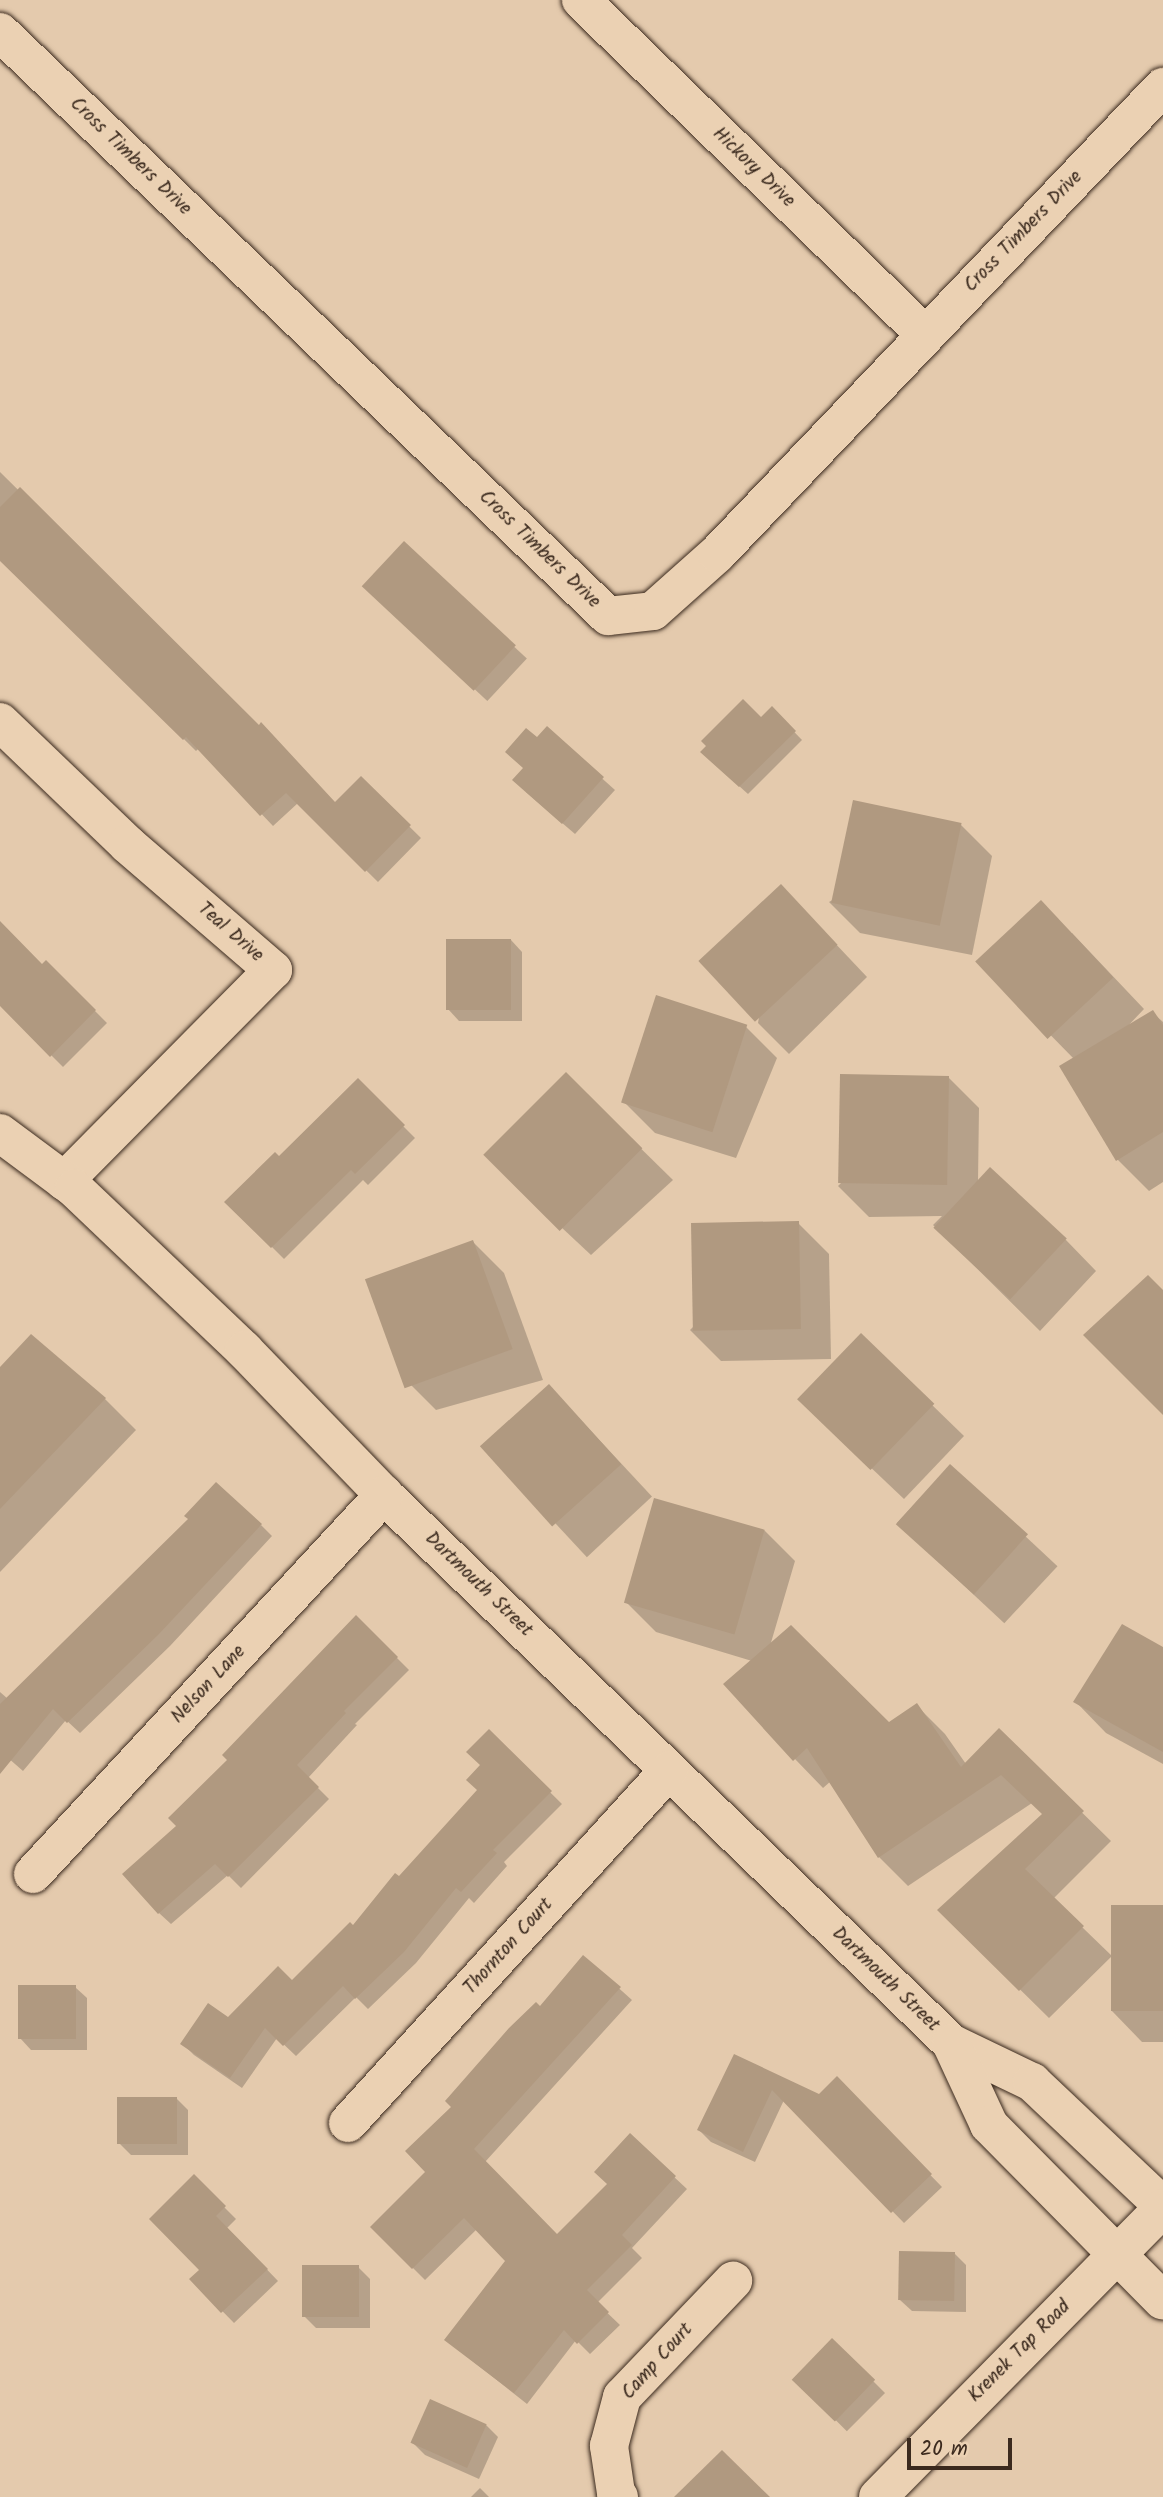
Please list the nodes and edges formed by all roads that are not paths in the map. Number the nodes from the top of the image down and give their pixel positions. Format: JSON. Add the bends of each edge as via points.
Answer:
{"nodes":[{"id":1,"x":581,"y":0,"type":"edge"},
{"id":2,"x":0,"y":32,"type":"edge"},
{"id":3,"x":1163,"y":87,"type":"edge"},
{"id":4,"x":926,"y":335,"type":"junction"},
{"id":5,"x":0,"y":722,"type":"edge"},
{"id":6,"x":0,"y":1133,"type":"edge"},
{"id":7,"x":64,"y":1181,"type":"junction"},
{"id":8,"x":384,"y":1495,"type":"junction"},
{"id":9,"x":669,"y":1770,"type":"junction"},
{"id":10,"x":33,"y":1874,"type":"dead end"},
{"id":11,"x":951,"y":2043,"type":"junction"},
{"id":12,"x":348,"y":2123,"type":"dead end"},
{"id":13,"x":1163,"y":2207,"type":"edge"},
{"id":14,"x":1117,"y":2254,"type":"junction"},
{"id":15,"x":733,"y":2281,"type":"dead end"},
{"id":16,"x":1163,"y":2301,"type":"edge"},
{"id":17,"x":620,"y":2497,"type":"edge"},
{"id":18,"x":878,"y":2497,"type":"edge"}],
"edges":[{"from":1,"to":4,"type":"street","name":"Hickory Drive"},
{"from":2,"to":4,"type":"street","name":"Cross Timbers Drive","via":[[608,616],[653,611],[717,554]]},
{"from":3,"to":4,"type":"street","name":"Cross Timbers Drive"},
{"from":5,"to":7,"type":"street","name":"Teal Drive","via":[[127,844],[273,970]]},
{"from":6,"to":7,"type":"street","name":"Dartmouth Street"},
{"from":7,"to":8,"type":"street","name":"Dartmouth Street","via":[[244,1350]]},
{"from":8,"to":9,"type":"street","name":"Dartmouth Street"},
{"from":8,"to":10,"type":"street","name":"Nelson Lane"},
{"from":9,"to":11,"type":"street","name":"Dartmouth Street"},
{"from":9,"to":12,"type":"street","name":"Thornton Court"},
{"from":11,"to":13,"type":"street","name":"Dartmouth Street","via":[[1032,2082]]},
{"from":11,"to":14,"type":"street","name":"Dartmouth Street","via":[[989,2125]]},
{"from":13,"to":14,"type":"street","name":"Krenek Tap Road"},
{"from":14,"to":16,"type":"street","name":"Dartmouth Street"},
{"from":14,"to":18,"type":"street","name":"Krenek Tap Road"},
{"from":15,"to":17,"type":"street","name":"Camp Court","via":[[622,2397],[609,2446]]}]}
